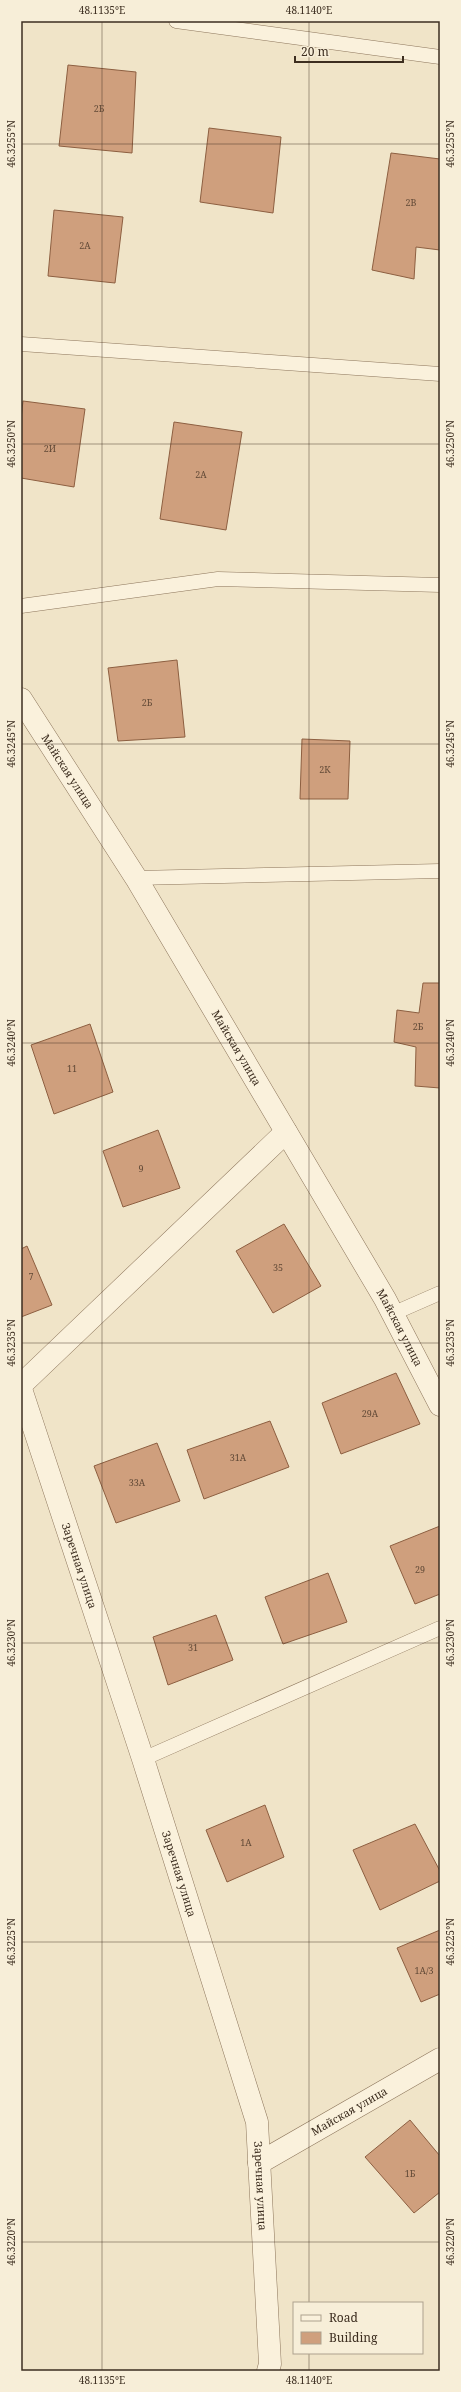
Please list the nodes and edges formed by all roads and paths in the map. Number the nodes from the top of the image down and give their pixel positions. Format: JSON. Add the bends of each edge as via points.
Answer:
{"nodes":[{"id":1,"x":176,"y":21,"type":"edge"},
{"id":2,"x":440,"y":57,"type":"edge"},
{"id":3,"x":21,"y":344,"type":"edge"},
{"id":4,"x":440,"y":374,"type":"edge"},
{"id":5,"x":440,"y":585,"type":"edge"},
{"id":6,"x":21,"y":606,"type":"edge"},
{"id":7,"x":21,"y":699,"type":"edge"},
{"id":8,"x":440,"y":871,"type":"edge"},
{"id":9,"x":136,"y":878,"type":"junction"},
{"id":10,"x":286,"y":1132,"type":"junction"},
{"id":11,"x":440,"y":1293,"type":"edge"},
{"id":12,"x":392,"y":1314,"type":"junction"},
{"id":13,"x":21,"y":1384,"type":"edge"},
{"id":14,"x":21,"y":1389,"type":"edge"},
{"id":15,"x":440,"y":1405,"type":"edge"},
{"id":16,"x":440,"y":1628,"type":"edge"},
{"id":17,"x":143,"y":1759,"type":"junction"},
{"id":18,"x":440,"y":2059,"type":"edge"},
{"id":19,"x":259,"y":2163,"type":"junction"},
{"id":20,"x":268,"y":2371,"type":"edge"}],
"edges":[{"from":1,"to":2,"type":"lane"},
{"from":3,"to":4,"type":"lane"},
{"from":5,"to":6,"type":"lane","via":[[218,579]]},
{"from":7,"to":9,"type":"street","name":"Майская улица"},
{"from":8,"to":9,"type":"lane"},
{"from":9,"to":10,"type":"street","name":"Майская улица"},
{"from":10,"to":12,"type":"street","name":"Майская улица"},
{"from":10,"to":13,"type":"street"},
{"from":11,"to":12,"type":"lane"},
{"from":12,"to":15,"type":"street","name":"Майская улица"},
{"from":14,"to":17,"type":"street","name":"Заречная улица"},
{"from":16,"to":17,"type":"lane"},
{"from":17,"to":19,"type":"street","name":"Заречная улица","via":[[257,2122]]},
{"from":18,"to":19,"type":"street","name":"Майская улица"},
{"from":19,"to":20,"type":"street","name":"Заречная улица","via":[[270,2364]]}]}
